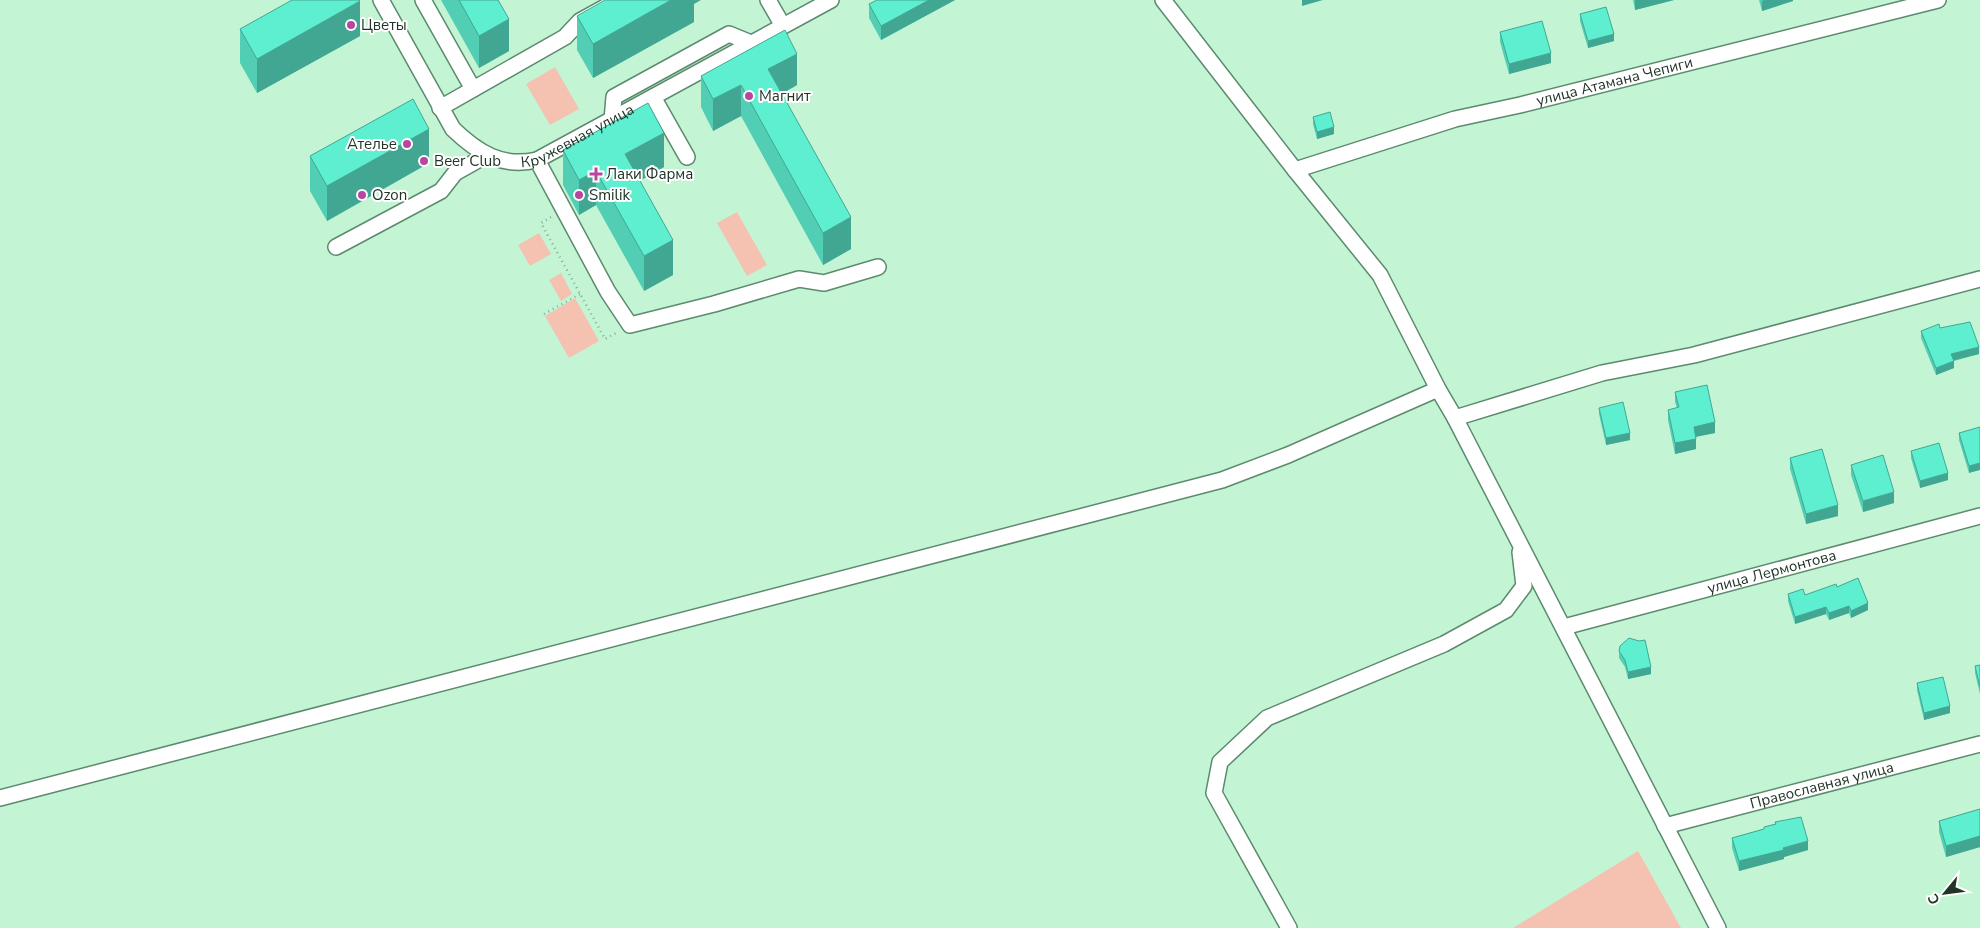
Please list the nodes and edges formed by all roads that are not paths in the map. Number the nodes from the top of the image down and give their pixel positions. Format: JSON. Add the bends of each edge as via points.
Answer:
{"nodes":[{"id":1,"x":381,"y":0,"type":"edge"},
{"id":2,"x":423,"y":0,"type":"edge"},
{"id":3,"x":618,"y":0,"type":"edge"},
{"id":4,"x":768,"y":0,"type":"edge"},
{"id":5,"x":831,"y":0,"type":"edge"},
{"id":6,"x":1163,"y":0,"type":"edge"},
{"id":7,"x":1938,"y":0,"type":"edge"},
{"id":8,"x":783,"y":26,"type":"junction"},
{"id":9,"x":752,"y":43,"type":"junction"},
{"id":10,"x":472,"y":89,"type":"junction"},
{"id":11,"x":653,"y":97,"type":"junction"},
{"id":12,"x":440,"y":108,"type":"junction"},
{"id":13,"x":612,"y":120,"type":"junction"},
{"id":14,"x":487,"y":155,"type":"junction"},
{"id":15,"x":687,"y":157,"type":"dead end"},
{"id":16,"x":537,"y":160,"type":"junction"},
{"id":17,"x":1295,"y":170,"type":"junction"},
{"id":18,"x":336,"y":247,"type":"dead end"},
{"id":19,"x":878,"y":267,"type":"dead end"},
{"id":20,"x":1980,"y":279,"type":"edge"},
{"id":21,"x":1438,"y":389,"type":"junction"},
{"id":22,"x":1456,"y":418,"type":"junction"},
{"id":23,"x":1980,"y":516,"type":"edge"},
{"id":24,"x":1519,"y":543,"type":"junction"},
{"id":25,"x":1564,"y":627,"type":"junction"},
{"id":26,"x":1980,"y":744,"type":"edge"},
{"id":27,"x":0,"y":798,"type":"edge"},
{"id":28,"x":1665,"y":826,"type":"junction"},
{"id":29,"x":1289,"y":928,"type":"edge"},
{"id":30,"x":1718,"y":928,"type":"edge"}],
"edges":[{"from":1,"to":12,"type":"street","name":"Кружевная улица"},
{"from":2,"to":10,"type":"street"},
{"from":3,"to":10,"type":"street","via":[[580,21],[566,37]]},
{"from":4,"to":8,"type":"street"},
{"from":5,"to":8,"type":"street","name":"Кружевная улица"},
{"from":6,"to":17,"type":"street"},
{"from":7,"to":17,"type":"street","name":"улица Атамана Чепиги","via":[[1455,119]]},
{"from":8,"to":9,"type":"street","name":"Кружевная улица"},
{"from":9,"to":11,"type":"street","name":"Кружевная улица"},
{"from":9,"to":13,"type":"street","via":[[729,34],[614,97]]},
{"from":10,"to":12,"type":"street"},
{"from":11,"to":13,"type":"street","name":"Кружевная улица"},
{"from":11,"to":15,"type":"street"},
{"from":12,"to":14,"type":"street","name":"Кружевная улица","via":[[453,129]]},
{"from":13,"to":16,"type":"street","name":"Кружевная улица"},
{"from":14,"to":16,"type":"street","name":"Кружевная улица","via":[[522,164]]},
{"from":14,"to":18,"type":"street","via":[[455,173],[441,191]]},
{"from":16,"to":19,"type":"street","via":[[608,292],[630,325],[798,279],[824,283]]},
{"from":17,"to":21,"type":"street","via":[[1380,275]]},
{"from":20,"to":22,"type":"street","via":[[1694,355],[1602,374]]},
{"from":21,"to":22,"type":"street"},
{"from":21,"to":27,"type":"street","via":[[1288,455],[1222,480]]},
{"from":22,"to":24,"type":"street"},
{"from":23,"to":25,"type":"street","name":"улица Лермонтова"},
{"from":24,"to":25,"type":"street"},
{"from":24,"to":29,"type":"street","via":[[1524,586],[1506,610],[1444,644],[1267,718],[1220,762],[1214,792]]},
{"from":25,"to":28,"type":"street"},
{"from":26,"to":28,"type":"street","name":"Православная улица"},
{"from":28,"to":30,"type":"street"}]}
